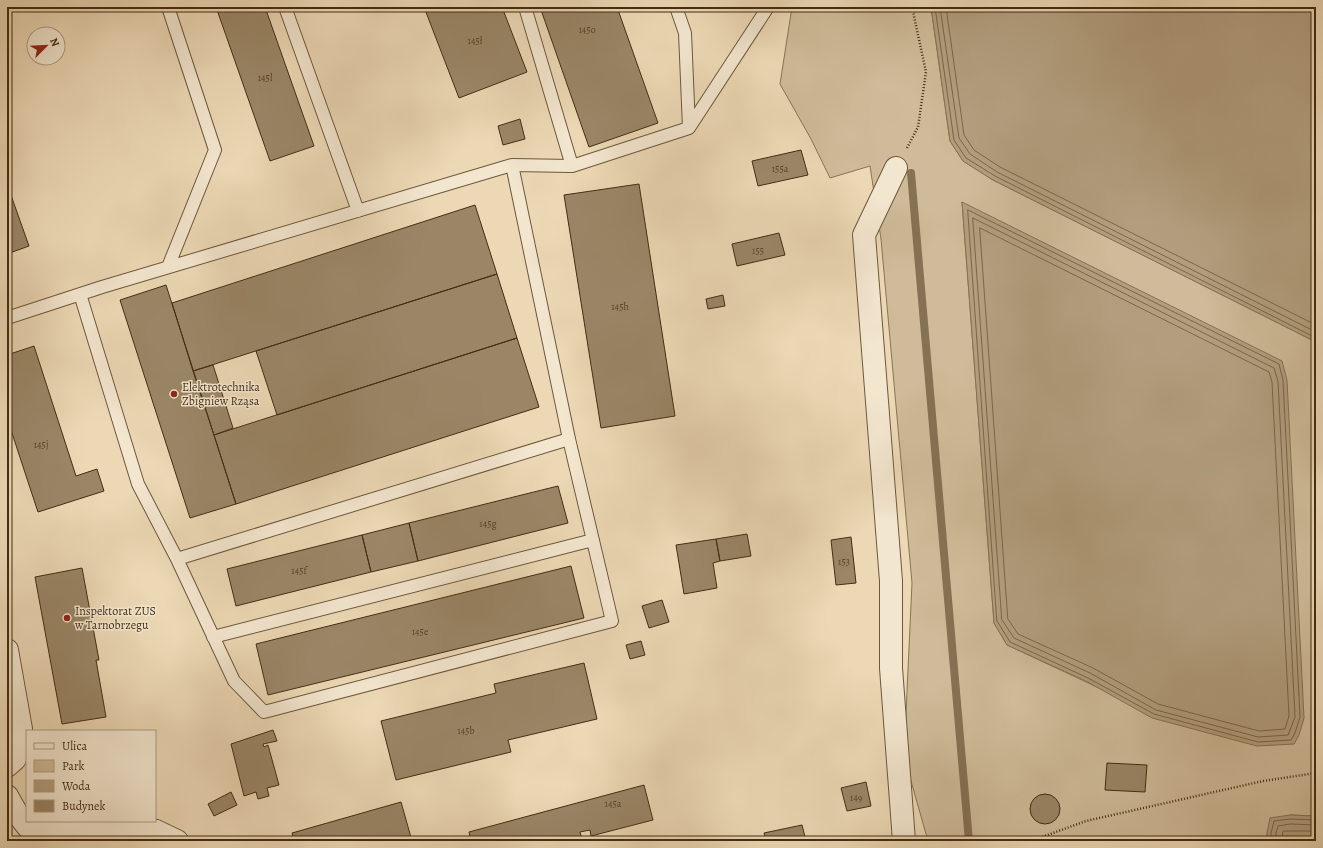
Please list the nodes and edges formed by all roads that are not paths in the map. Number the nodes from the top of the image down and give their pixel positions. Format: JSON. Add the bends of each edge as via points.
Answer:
{"nodes":[{"id":1,"x":168,"y":7,"type":"edge"},
{"id":2,"x":285,"y":7,"type":"edge"},
{"id":3,"x":525,"y":7,"type":"edge"},
{"id":4,"x":676,"y":7,"type":"edge"},
{"id":5,"x":768,"y":7,"type":"edge"},
{"id":6,"x":689,"y":128,"type":"junction"},
{"id":7,"x":512,"y":165,"type":"junction"},
{"id":8,"x":572,"y":166,"type":"junction"},
{"id":9,"x":896,"y":168,"type":"road end"},
{"id":10,"x":358,"y":211,"type":"junction"},
{"id":11,"x":168,"y":267,"type":"junction"},
{"id":12,"x":80,"y":294,"type":"junction"},
{"id":13,"x":7,"y":318,"type":"edge"},
{"id":14,"x":569,"y":439,"type":"junction"},
{"id":15,"x":593,"y":540,"type":"junction"},
{"id":16,"x":177,"y":559,"type":"junction"},
{"id":17,"x":213,"y":637,"type":"junction"},
{"id":18,"x":7,"y":650,"type":"edge"},
{"id":19,"x":7,"y":766,"type":"edge"},
{"id":20,"x":7,"y":796,"type":"edge"},
{"id":21,"x":177,"y":841,"type":"edge"},
{"id":22,"x":904,"y":841,"type":"edge"}],
"edges":[{"from":1,"to":11,"type":"lane","via":[[215,150]]},
{"from":2,"to":10,"type":"lane"},
{"from":3,"to":8,"type":"lane"},
{"from":4,"to":6,"type":"lane","via":[[685,33]]},
{"from":5,"to":6,"type":"lane"},
{"from":6,"to":8,"type":"lane"},
{"from":7,"to":8,"type":"lane"},
{"from":7,"to":10,"type":"lane"},
{"from":7,"to":14,"type":"lane"},
{"from":9,"to":22,"type":"street","via":[[864,235],[891,581],[891,668]]},
{"from":10,"to":11,"type":"lane"},
{"from":11,"to":12,"type":"lane"},
{"from":12,"to":13,"type":"lane"},
{"from":12,"to":16,"type":"lane","via":[[138,484]]},
{"from":14,"to":15,"type":"lane"},
{"from":14,"to":16,"type":"lane"},
{"from":15,"to":17,"type":"lane"},
{"from":15,"to":17,"type":"lane","via":[[612,621],[264,712],[234,681]]},
{"from":16,"to":17,"type":"lane"},
{"from":18,"to":19,"type":"street","via":[[21,729],[15,760]]},
{"from":20,"to":21,"type":"street","via":[[28,827],[64,830],[118,826],[156,831]]}]}
